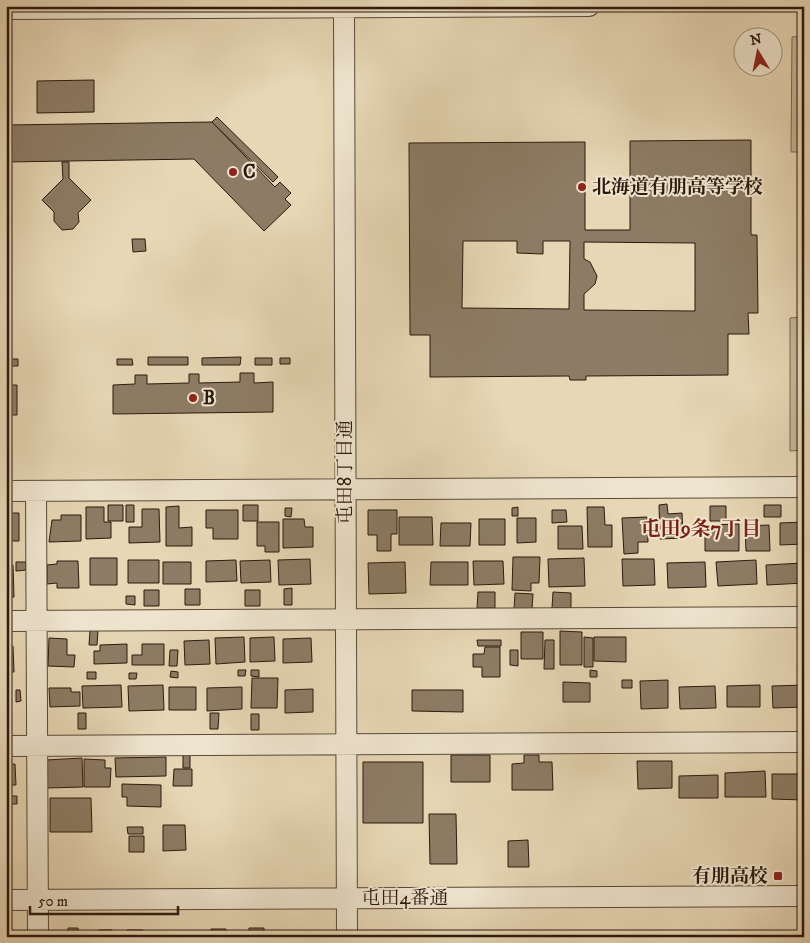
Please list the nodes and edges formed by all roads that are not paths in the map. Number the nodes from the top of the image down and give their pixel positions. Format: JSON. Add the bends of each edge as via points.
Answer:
{"nodes":[{"id":1,"x":589,"y":6,"type":"edge"},
{"id":2,"x":344,"y":8,"type":"junction"},
{"id":3,"x":6,"y":9,"type":"edge"},
{"id":4,"x":804,"y":487,"type":"edge"},
{"id":5,"x":346,"y":488,"type":"junction"},
{"id":6,"x":6,"y":491,"type":"edge"},
{"id":7,"x":36,"y":491,"type":"junction"},
{"id":8,"x":804,"y":616,"type":"edge"},
{"id":9,"x":344,"y":619,"type":"junction"},
{"id":10,"x":6,"y":621,"type":"edge"},
{"id":11,"x":37,"y":621,"type":"junction"},
{"id":12,"x":804,"y":742,"type":"edge"},
{"id":13,"x":345,"y":744,"type":"junction"},
{"id":14,"x":6,"y":746,"type":"edge"},
{"id":15,"x":38,"y":746,"type":"junction"},
{"id":16,"x":804,"y":896,"type":"edge"},
{"id":17,"x":347,"y":898,"type":"junction"},
{"id":18,"x":6,"y":900,"type":"edge"},
{"id":19,"x":38,"y":900,"type":"junction"},
{"id":20,"x":38,"y":937,"type":"edge"},
{"id":21,"x":347,"y":937,"type":"edge"}],
"edges":[{"from":1,"to":2,"type":"street"},
{"from":2,"to":3,"type":"street"},
{"from":2,"to":5,"type":"street","name":"屯田8丁目通"},
{"from":4,"to":5,"type":"street"},
{"from":5,"to":7,"type":"street"},
{"from":5,"to":9,"type":"street","name":"屯田8丁目通"},
{"from":6,"to":7,"type":"street"},
{"from":7,"to":11,"type":"street"},
{"from":8,"to":9,"type":"street"},
{"from":9,"to":11,"type":"street"},
{"from":9,"to":13,"type":"street","name":"屯田8丁目通"},
{"from":10,"to":11,"type":"street"},
{"from":11,"to":15,"type":"street"},
{"from":12,"to":13,"type":"street"},
{"from":13,"to":15,"type":"street"},
{"from":13,"to":17,"type":"street","name":"屯田8丁目通"},
{"from":14,"to":15,"type":"street"},
{"from":15,"to":19,"type":"street"},
{"from":16,"to":17,"type":"street","name":"屯田4番通"},
{"from":17,"to":19,"type":"street","name":"屯田4番通"},
{"from":17,"to":21,"type":"street","name":"屯田8丁目通"},
{"from":18,"to":19,"type":"street","name":"屯田4番通"},
{"from":19,"to":20,"type":"street"}]}
